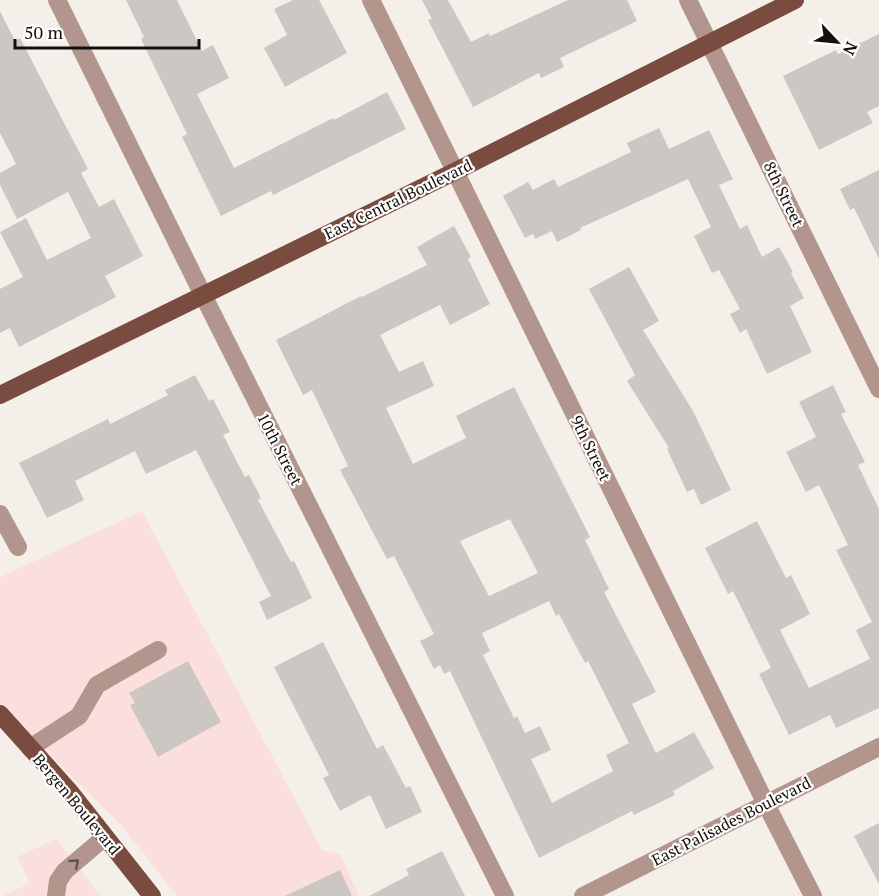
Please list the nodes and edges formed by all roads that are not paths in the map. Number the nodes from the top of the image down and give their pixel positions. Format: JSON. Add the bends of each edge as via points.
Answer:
{"nodes":[{"id":1,"x":57,"y":0,"type":"edge"},
{"id":2,"x":371,"y":0,"type":"edge"},
{"id":3,"x":688,"y":0,"type":"edge"},
{"id":4,"x":795,"y":0,"type":"edge"},
{"id":5,"x":710,"y":43,"type":"junction"},
{"id":6,"x":456,"y":171,"type":"junction"},
{"id":7,"x":203,"y":295,"type":"junction"},
{"id":8,"x":879,"y":389,"type":"edge"},
{"id":9,"x":0,"y":395,"type":"edge"},
{"id":10,"x":0,"y":514,"type":"edge"},
{"id":11,"x":18,"y":547,"type":"dead end"},
{"id":12,"x":158,"y":650,"type":"dead end"},
{"id":13,"x":0,"y":714,"type":"edge"},
{"id":14,"x":879,"y":747,"type":"edge"},
{"id":15,"x":30,"y":748,"type":"junction"},
{"id":16,"x":766,"y":804,"type":"junction"},
{"id":17,"x":105,"y":837,"type":"junction"},
{"id":18,"x":56,"y":896,"type":"edge"},
{"id":19,"x":152,"y":896,"type":"edge"},
{"id":20,"x":505,"y":896,"type":"edge"},
{"id":21,"x":583,"y":896,"type":"edge"},
{"id":22,"x":813,"y":896,"type":"edge"}],
"edges":[{"from":1,"to":7,"type":"street","name":"10th Street"},
{"from":2,"to":6,"type":"street","name":"9th Street"},
{"from":3,"to":5,"type":"street","name":"8th Street"},
{"from":4,"to":5,"type":"main road","name":"East Central Boulevard"},
{"from":5,"to":6,"type":"main road","name":"East Central Boulevard"},
{"from":5,"to":8,"type":"street","name":"8th Street"},
{"from":6,"to":7,"type":"main road","name":"East Central Boulevard"},
{"from":6,"to":16,"type":"street","name":"9th Street"},
{"from":7,"to":9,"type":"main road","name":"East Central Boulevard"},
{"from":7,"to":20,"type":"street","name":"10th Street"},
{"from":10,"to":11,"type":"street"},
{"from":12,"to":15,"type":"street","via":[[97,685],[79,716]]},
{"from":13,"to":15,"type":"main road","name":"Bergen Boulevard"},
{"from":14,"to":16,"type":"street","name":"East Palisades Boulevard"},
{"from":15,"to":17,"type":"main road","name":"Bergen Boulevard"},
{"from":16,"to":21,"type":"street","name":"East Palisades Boulevard"},
{"from":16,"to":22,"type":"street","name":"9th Street"},
{"from":18,"to":17,"type":"street","one_way":true,"via":[[58,881],[65,871]]},
{"from":17,"to":19,"type":"main road","name":"Bergen Boulevard"}]}
